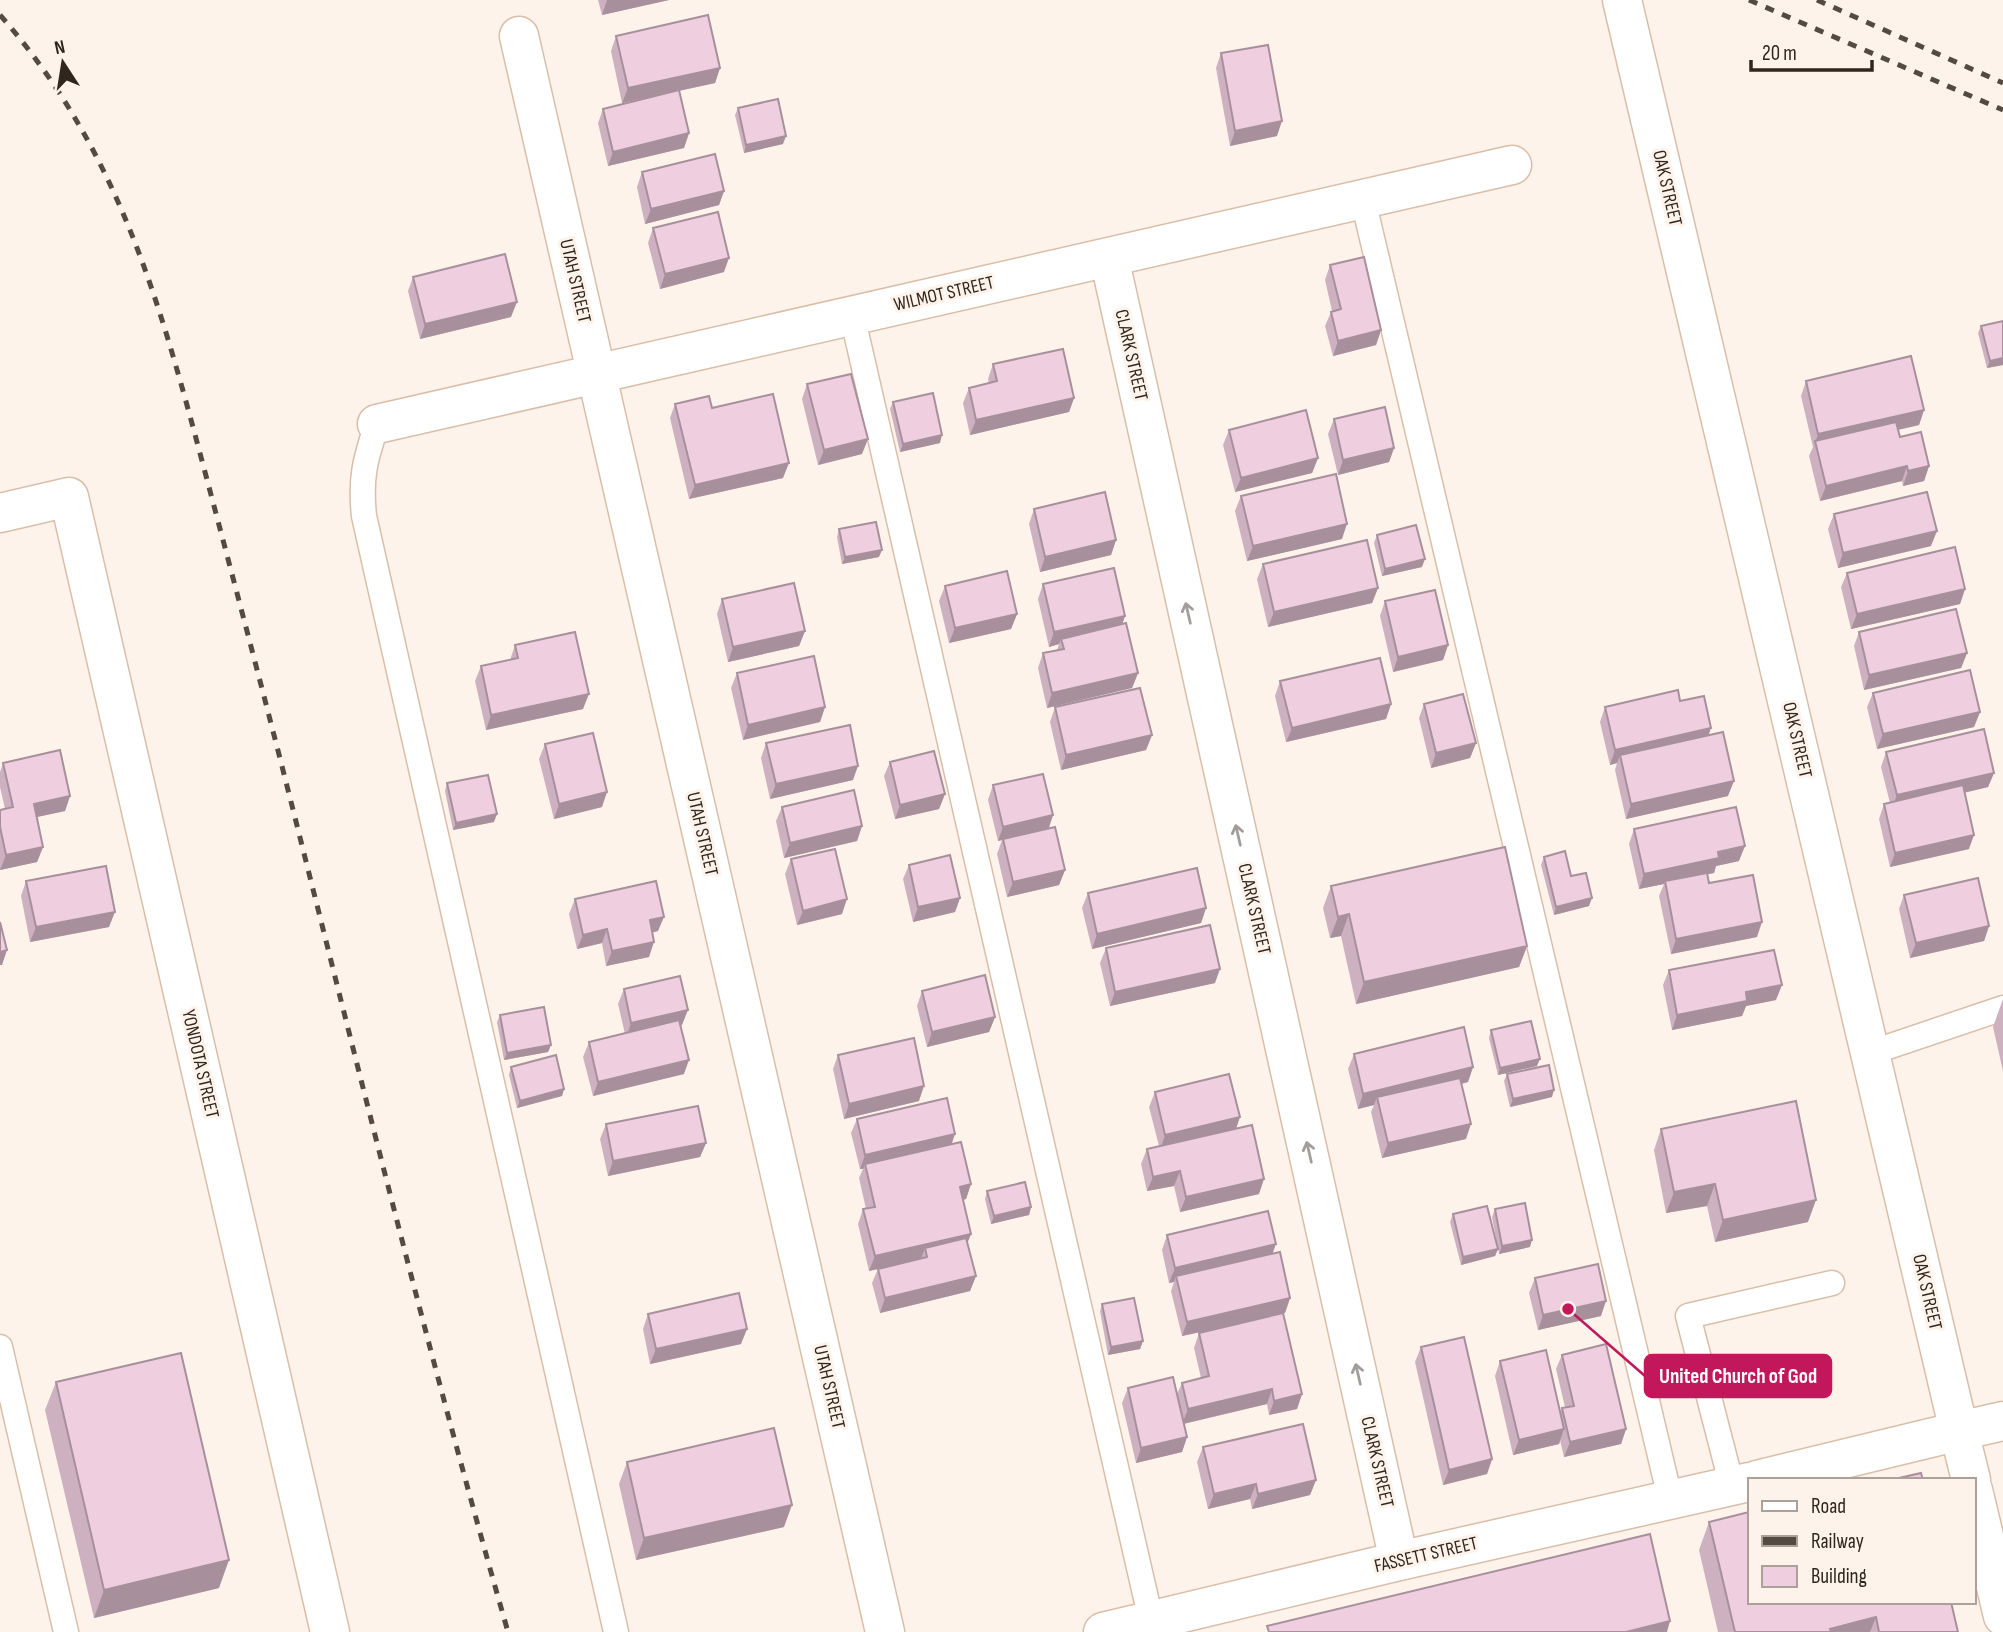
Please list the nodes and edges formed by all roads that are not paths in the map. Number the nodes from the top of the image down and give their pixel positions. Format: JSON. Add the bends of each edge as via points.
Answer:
{"nodes":[{"id":1,"x":1622,"y":0,"type":"edge"},
{"id":2,"x":519,"y":36,"type":"dead end"},
{"id":3,"x":1512,"y":165,"type":"dead end"},
{"id":4,"x":1363,"y":200,"type":"junction"},
{"id":5,"x":1109,"y":257,"type":"junction"},
{"id":6,"x":852,"y":315,"type":"junction"},
{"id":7,"x":596,"y":373,"type":"junction"},
{"id":8,"x":377,"y":424,"type":"joint"},
{"id":9,"x":0,"y":513,"type":"edge"},
{"id":10,"x":2003,"y":1008,"type":"edge"},
{"id":11,"x":1870,"y":1054,"type":"junction"},
{"id":12,"x":1832,"y":1283,"type":"dead end"},
{"id":13,"x":0,"y":1347,"type":"edge"},
{"id":14,"x":2003,"y":1421,"type":"edge"},
{"id":15,"x":1959,"y":1431,"type":"junction"},
{"id":16,"x":1763,"y":1478,"type":"edge"},
{"id":17,"x":1971,"y":1478,"type":"edge"},
{"id":18,"x":1746,"y":1482,"type":"edge"},
{"id":19,"x":1670,"y":1498,"type":"junction"},
{"id":20,"x":1975,"y":1498,"type":"edge"},
{"id":21,"x":1399,"y":1561,"type":"junction"},
{"id":22,"x":2003,"y":1616,"type":"edge"},
{"id":23,"x":1151,"y":1620,"type":"junction"},
{"id":24,"x":66,"y":1632,"type":"edge"},
{"id":25,"x":330,"y":1632,"type":"edge"},
{"id":26,"x":616,"y":1632,"type":"edge"},
{"id":27,"x":885,"y":1632,"type":"edge"},
{"id":28,"x":1103,"y":1632,"type":"edge"}],
"edges":[{"from":1,"to":11,"type":"street","name":"OAK STREET"},
{"from":2,"to":7,"type":"street","name":"UTAH STREET"},
{"from":3,"to":4,"type":"street","name":"WILMOT STREET"},
{"from":4,"to":5,"type":"street","name":"WILMOT STREET"},
{"from":4,"to":19,"type":"lane"},
{"from":5,"to":6,"type":"street","name":"WILMOT STREET"},
{"from":21,"to":5,"type":"street","name":"CLARK STREET","one_way":true},
{"from":6,"to":7,"type":"street","name":"WILMOT STREET"},
{"from":6,"to":23,"type":"lane"},
{"from":7,"to":8,"type":"street","name":"WILMOT STREET"},
{"from":7,"to":27,"type":"street","name":"UTAH STREET"},
{"from":8,"to":26,"type":"lane","via":[[364,463],[364,516]]},
{"from":9,"to":25,"type":"street","name":"YONDOTA STREET","via":[[69,496]]},
{"from":10,"to":11,"type":"lane"},
{"from":11,"to":15,"type":"street","name":"OAK STREET"},
{"from":12,"to":18,"type":"lane","via":[[1688,1316]]},
{"from":13,"to":24,"type":"lane"},
{"from":14,"to":15,"type":"street","name":"FASSETT STREET"},
{"from":15,"to":16,"type":"street","name":"FASSETT STREET"},
{"from":15,"to":17,"type":"street","name":"OAK STREET"},
{"from":18,"to":19,"type":"street","name":"FASSETT STREET"},
{"from":19,"to":21,"type":"street","name":"FASSETT STREET"},
{"from":20,"to":22,"type":"street"},
{"from":21,"to":23,"type":"street","name":"FASSETT STREET"},
{"from":23,"to":28,"type":"street","name":"FASSETT STREET"}]}
